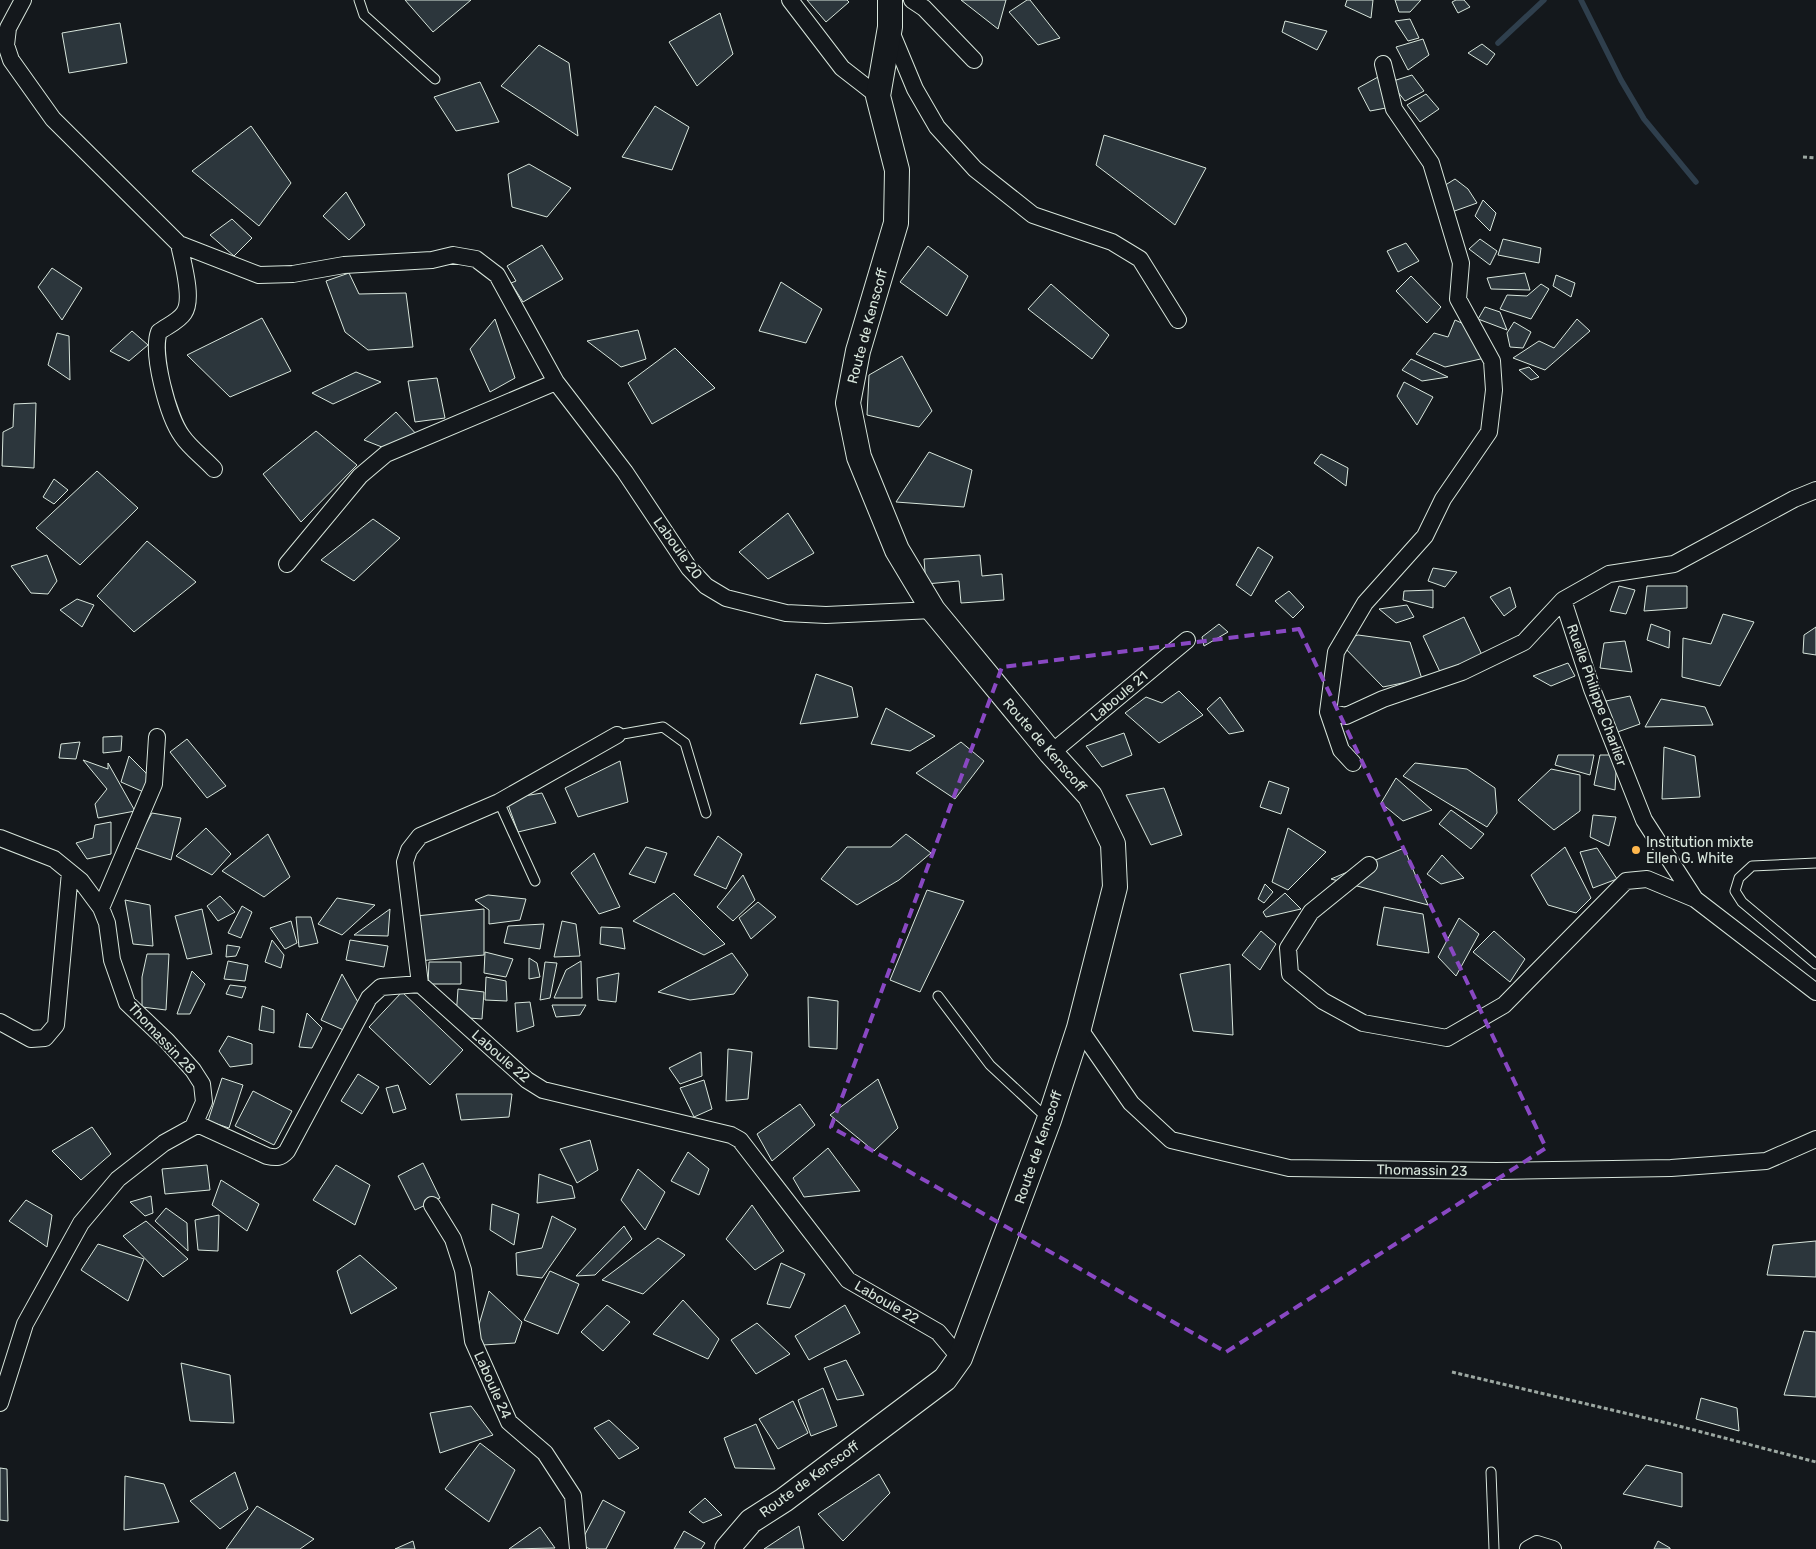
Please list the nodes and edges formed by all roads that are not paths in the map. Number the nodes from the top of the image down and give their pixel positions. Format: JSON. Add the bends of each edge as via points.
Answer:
{"nodes":[{"id":1,"x":22,"y":0,"type":"edge"},
{"id":2,"x":359,"y":0,"type":"edge"},
{"id":3,"x":790,"y":0,"type":"edge"},
{"id":4,"x":890,"y":0,"type":"edge"},
{"id":5,"x":912,"y":0,"type":"edge"},
{"id":6,"x":890,"y":26,"type":"junction"},
{"id":7,"x":974,"y":60,"type":"dead end"},
{"id":8,"x":1383,"y":64,"type":"dead end"},
{"id":9,"x":435,"y":79,"type":"dead end"},
{"id":10,"x":878,"y":96,"type":"junction"},
{"id":11,"x":179,"y":244,"type":"junction"},
{"id":12,"x":1178,"y":320,"type":"dead end"},
{"id":13,"x":556,"y":382,"type":"junction"},
{"id":14,"x":214,"y":469,"type":"dead end"},
{"id":15,"x":1816,"y":490,"type":"edge"},
{"id":16,"x":287,"y":564,"type":"dead end"},
{"id":17,"x":1563,"y":600,"type":"junction"},
{"id":18,"x":933,"y":610,"type":"junction"},
{"id":19,"x":1187,"y":640,"type":"dead end"},
{"id":20,"x":1328,"y":712,"type":"junction"},
{"id":21,"x":617,"y":735,"type":"joint"},
{"id":22,"x":157,"y":737,"type":"dead end"},
{"id":23,"x":1050,"y":753,"type":"junction"},
{"id":24,"x":1353,"y":763,"type":"dead end"},
{"id":25,"x":499,"y":802,"type":"junction"},
{"id":26,"x":706,"y":813,"type":"dead end"},
{"id":27,"x":0,"y":838,"type":"edge"},
{"id":28,"x":1816,"y":863,"type":"edge"},
{"id":29,"x":1369,"y":866,"type":"dead end"},
{"id":30,"x":70,"y":872,"type":"junction"},
{"id":31,"x":535,"y":881,"type":"dead end"},
{"id":32,"x":1695,"y":899,"type":"junction"},
{"id":33,"x":101,"y":908,"type":"junction"},
{"id":34,"x":1816,"y":964,"type":"edge"},
{"id":35,"x":420,"y":984,"type":"junction"},
{"id":36,"x":1816,"y":992,"type":"edge"},
{"id":37,"x":938,"y":996,"type":"dead end"},
{"id":38,"x":0,"y":1022,"type":"edge"},
{"id":39,"x":1079,"y":1028,"type":"junction"},
{"id":40,"x":1049,"y":1120,"type":"junction"},
{"id":41,"x":195,"y":1123,"type":"junction"},
{"id":42,"x":1816,"y":1139,"type":"edge"},
{"id":43,"x":432,"y":1205,"type":"dead end"},
{"id":44,"x":960,"y":1358,"type":"junction"},
{"id":45,"x":1,"y":1390,"type":"edge"},
{"id":46,"x":1491,"y":1472,"type":"dead end"},
{"id":47,"x":578,"y":1549,"type":"edge"},
{"id":48,"x":728,"y":1549,"type":"edge"},
{"id":49,"x":1494,"y":1549,"type":"edge"},
{"id":50,"x":1528,"y":1549,"type":"edge"},
{"id":51,"x":1553,"y":1549,"type":"edge"}],
"edges":[{"from":1,"to":11,"type":"street","via":[[8,28],[6,44],[12,60],[53,119]]},
{"from":2,"to":9,"type":"lane","via":[[364,15]]},
{"from":3,"to":10,"type":"street","via":[[842,68]]},
{"from":4,"to":6,"type":"main road","name":"Route de Kenscoff"},
{"from":5,"to":7,"type":"street","via":[[924,8]]},
{"from":6,"to":10,"type":"main road","name":"Route de Kenscoff"},
{"from":6,"to":12,"type":"street","via":[[915,89],[937,127],[975,170],[1033,215],[1112,242],[1140,259]]},
{"from":8,"to":20,"type":"street","via":[[1394,109],[1431,163],[1461,263],[1458,300],[1492,361],[1494,390],[1489,432],[1443,499],[1425,536],[1364,603],[1336,652]]},
{"from":10,"to":18,"type":"main road","name":"Route de Kenscoff","via":[[897,170],[896,222],[858,351],[848,403],[859,457],[897,550]]},
{"from":11,"to":13,"type":"street","name":"Laboule 20","via":[[259,275],[293,274],[344,265],[432,260],[452,255],[476,259],[497,275]]},
{"from":11,"to":14,"type":"street","via":[[188,294],[187,308],[159,332],[156,351],[171,415],[182,436]]},
{"from":13,"to":16,"type":"street","via":[[386,454],[360,476]]},
{"from":13,"to":18,"type":"street","name":"Laboule 20","via":[[625,472],[689,568],[706,586],[726,598],[786,613],[826,615]]},
{"from":15,"to":17,"type":"street","via":[[1674,564],[1609,574]]},
{"from":17,"to":20,"type":"street","via":[[1524,642],[1462,672],[1346,716]]},
{"from":17,"to":32,"type":"street","name":"Ruelle Philippe Charlier","via":[[1592,689],[1644,820]]},
{"from":18,"to":23,"type":"main road","name":"Route de Kenscoff"},
{"from":19,"to":23,"type":"street","name":"Laboule 21"},
{"from":20,"to":24,"type":"street","via":[[1341,750]]},
{"from":21,"to":25,"type":"street"},
{"from":21,"to":26,"type":"lane","via":[[663,727],[685,743]]},
{"from":22,"to":33,"type":"street","via":[[154,784]]},
{"from":23,"to":39,"type":"main road","name":"Route de Kenscoff","via":[[1090,796],[1113,844],[1115,887]]},
{"from":25,"to":31,"type":"lane"},
{"from":25,"to":35,"type":"street","via":[[420,836],[409,850],[405,862]]},
{"from":27,"to":30,"type":"street","name":"Thomassin 28","via":[[54,859]]},
{"from":28,"to":34,"type":"lane","via":[[1752,866],[1739,878],[1735,891],[1748,908]]},
{"from":29,"to":32,"type":"street","via":[[1311,912],[1288,948],[1290,974],[1324,1001],[1363,1023],[1447,1038],[1504,1005],[1626,882],[1647,879]]},
{"from":30,"to":33,"type":"street","name":"Thomassin 28"},
{"from":30,"to":38,"type":"street","via":[[56,1026],[45,1038],[31,1039]]},
{"from":32,"to":36,"type":"street","name":"Ruelle Philippe Charlier"},
{"from":33,"to":41,"type":"street","name":"Thomassin 28","via":[[107,923],[112,960],[127,1003],[167,1041],[202,1084],[204,1102]]},
{"from":35,"to":41,"type":"street","via":[[381,987],[368,998],[283,1156],[267,1156]]},
{"from":35,"to":44,"type":"street","name":"Laboule 22","via":[[527,1080],[543,1090],[731,1135],[740,1140],[848,1280],[938,1332]]},
{"from":37,"to":40,"type":"lane","via":[[990,1065]]},
{"from":39,"to":40,"type":"main road","name":"Route de Kenscoff"},
{"from":39,"to":42,"type":"street","name":"Thomassin 23","via":[[1131,1103],[1171,1140],[1289,1168],[1496,1171],[1671,1168],[1766,1162]]},
{"from":40,"to":44,"type":"main road","name":"Route de Kenscoff"},
{"from":41,"to":45,"type":"street","via":[[118,1180],[81,1223],[25,1324]]},
{"from":43,"to":47,"type":"street","name":"Laboule 24","via":[[453,1240],[463,1270],[473,1341],[509,1422],[545,1453],[573,1496]]},
{"from":44,"to":48,"type":"main road","name":"Route de Kenscoff","via":[[945,1379],[784,1500],[751,1521]]},
{"from":46,"to":49,"type":"lane"},
{"from":50,"to":51,"type":"street","via":[[1537,1544]]}]}
